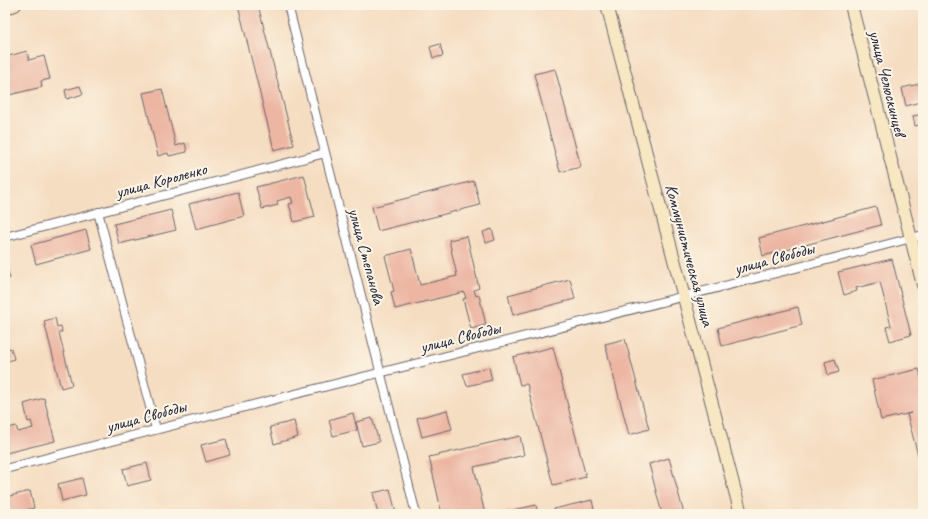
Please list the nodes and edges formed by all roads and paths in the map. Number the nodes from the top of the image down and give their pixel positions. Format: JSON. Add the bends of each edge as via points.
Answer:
{"nodes":[{"id":1,"x":14,"y":5,"type":"edge"},
{"id":2,"x":288,"y":5,"type":"edge"},
{"id":3,"x":607,"y":5,"type":"edge"},
{"id":4,"x":851,"y":5,"type":"edge"},
{"id":5,"x":5,"y":8,"type":"edge"},
{"id":6,"x":324,"y":153,"type":"junction"},
{"id":7,"x":98,"y":212,"type":"junction"},
{"id":8,"x":923,"y":235,"type":"edge"},
{"id":9,"x":5,"y":236,"type":"edge"},
{"id":10,"x":910,"y":238,"type":"junction"},
{"id":11,"x":923,"y":285,"type":"edge"},
{"id":12,"x":684,"y":297,"type":"junction"},
{"id":13,"x":382,"y":372,"type":"junction"},
{"id":14,"x":156,"y":429,"type":"junction"},
{"id":15,"x":5,"y":469,"type":"edge"},
{"id":16,"x":416,"y":514,"type":"edge"},
{"id":17,"x":741,"y":514,"type":"edge"}],
"edges":[{"from":1,"to":5,"type":"main road"},
{"from":2,"to":6,"type":"street","name":"улица Степанова"},
{"from":3,"to":12,"type":"main road","name":"Коммунистическая улица"},
{"from":4,"to":10,"type":"main road","name":"улица Челюскинцев"},
{"from":6,"to":7,"type":"street","name":"улица Короленко"},
{"from":6,"to":13,"type":"street","name":"улица Степанова"},
{"from":7,"to":9,"type":"street","name":"улица Короленко"},
{"from":7,"to":14,"type":"street"},
{"from":8,"to":10,"type":"street","name":"улица Свободы"},
{"from":10,"to":11,"type":"main road","name":"улица Челюскинцев"},
{"from":10,"to":12,"type":"street","name":"улица Свободы"},
{"from":12,"to":13,"type":"street","name":"улица Свободы"},
{"from":12,"to":17,"type":"main road","name":"Коммунистическая улица"},
{"from":13,"to":14,"type":"street","name":"улица Свободы"},
{"from":13,"to":16,"type":"street","name":"улица Степанова"},
{"from":14,"to":15,"type":"street","name":"улица Свободы"}]}
